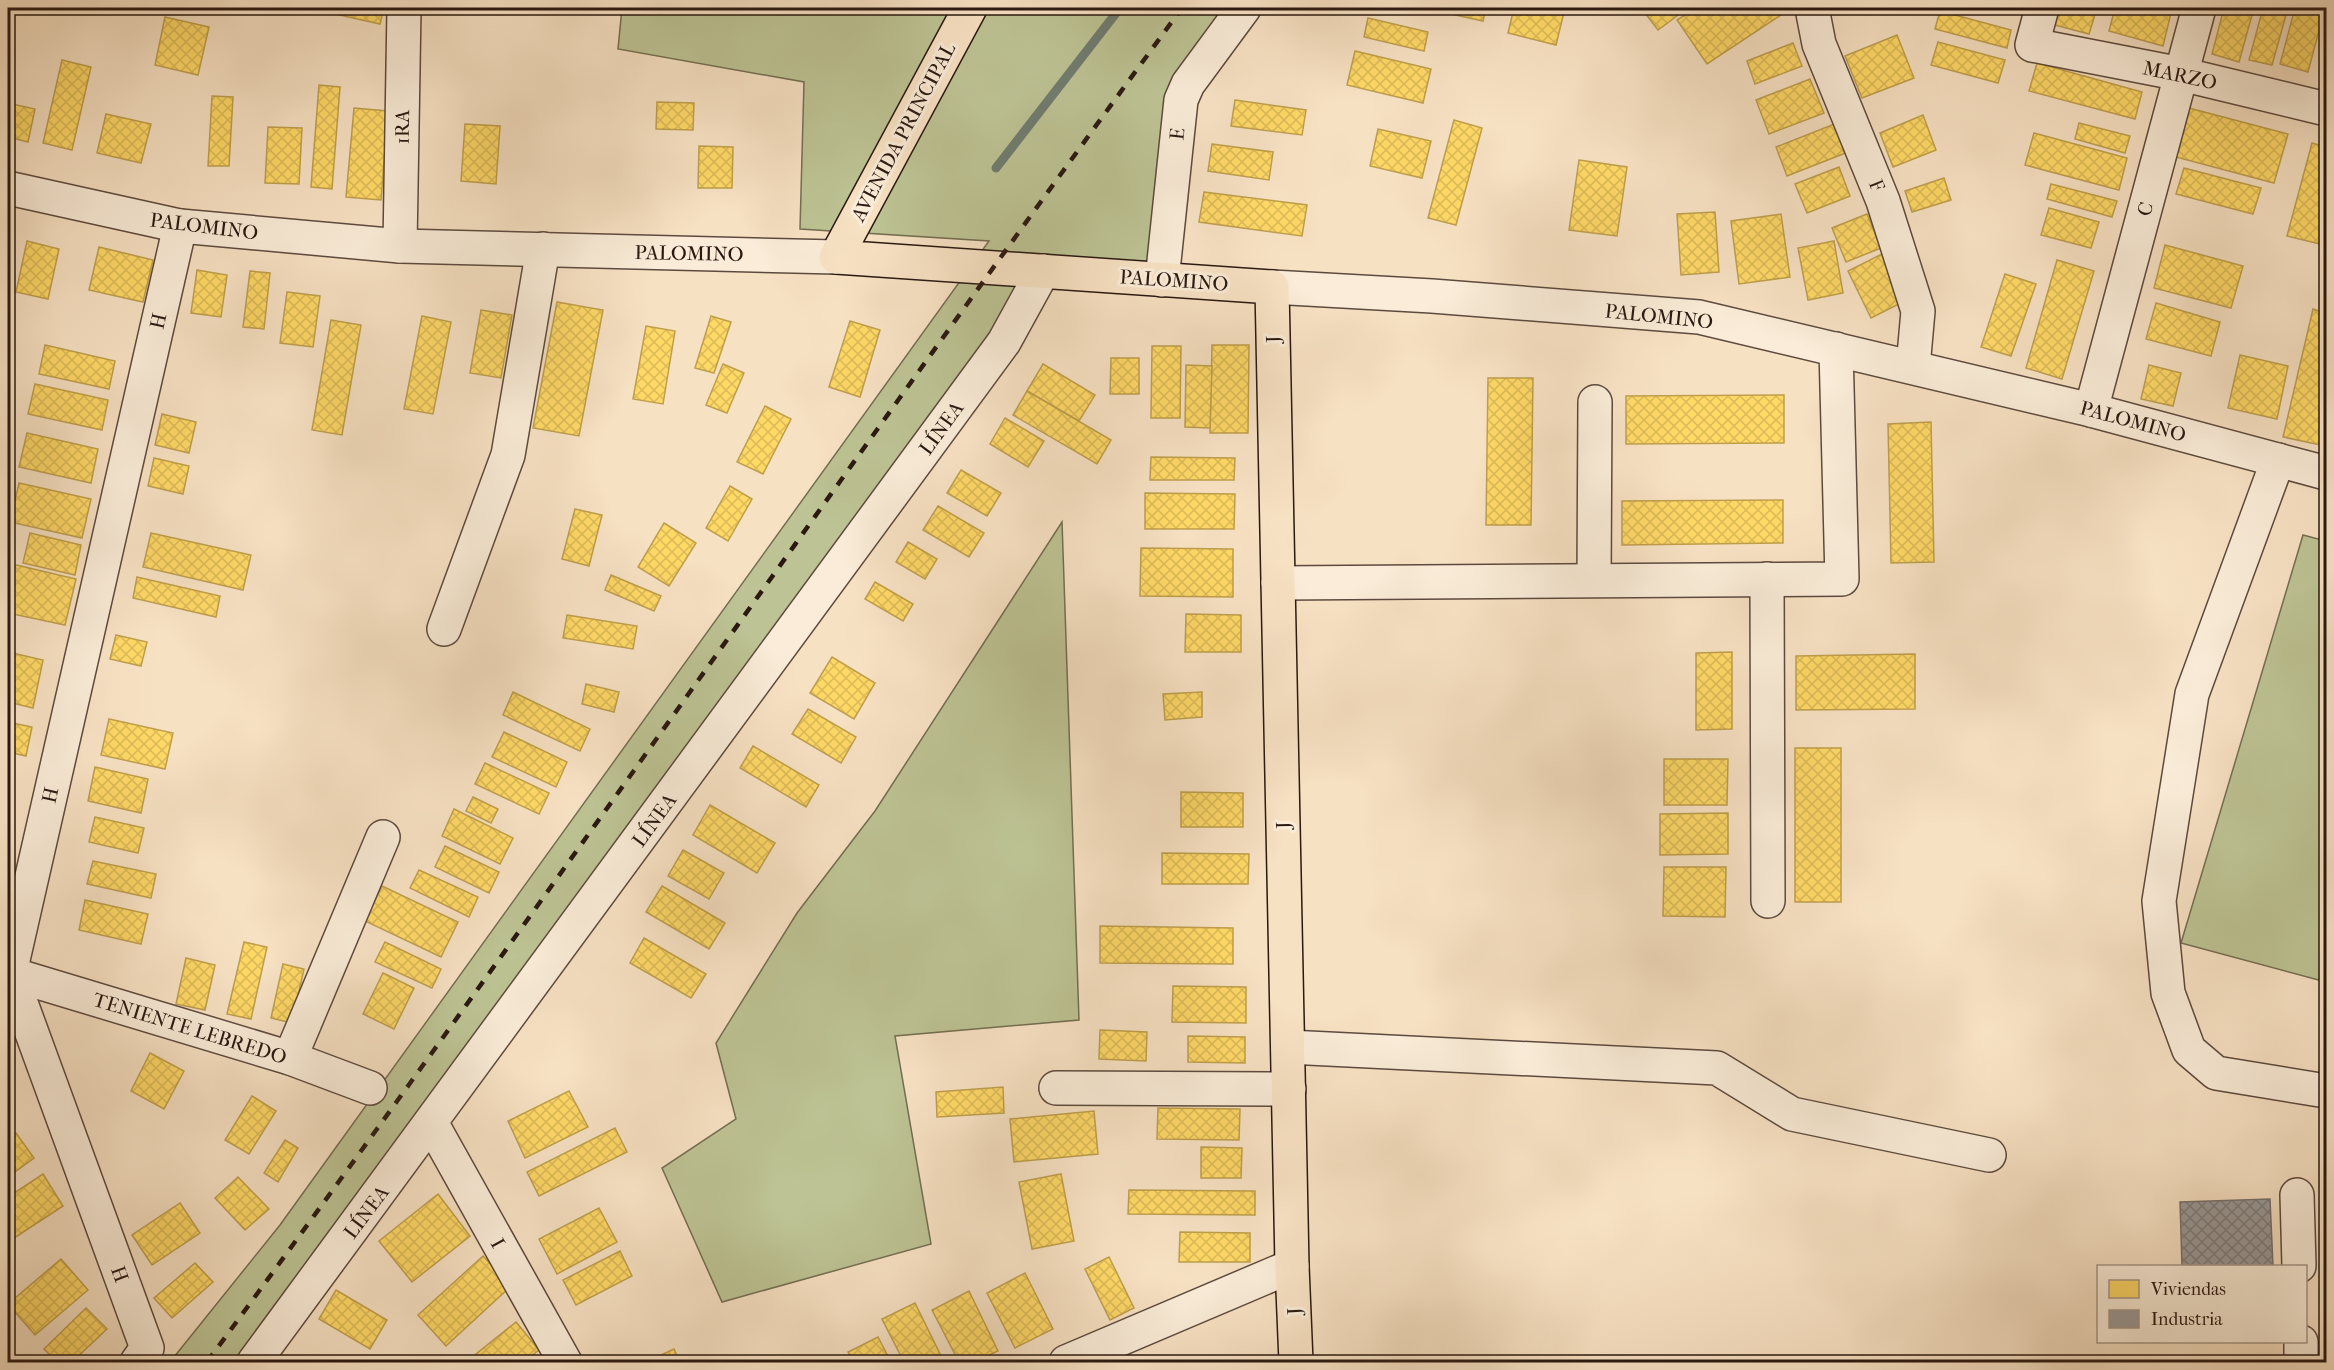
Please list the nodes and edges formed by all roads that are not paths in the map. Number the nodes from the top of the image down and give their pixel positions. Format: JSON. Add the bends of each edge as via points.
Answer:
{"nodes":[{"id":1,"x":404,"y":8,"type":"edge"},
{"id":2,"x":970,"y":8,"type":"edge"},
{"id":3,"x":1244,"y":8,"type":"edge"},
{"id":4,"x":1812,"y":8,"type":"edge"},
{"id":5,"x":2042,"y":8,"type":"edge"},
{"id":6,"x":2199,"y":8,"type":"edge"},
{"id":7,"x":2181,"y":75,"type":"junction"},
{"id":8,"x":2326,"y":109,"type":"edge"},
{"id":9,"x":8,"y":188,"type":"edge"},
{"id":10,"x":180,"y":226,"type":"junction"},
{"id":11,"x":400,"y":246,"type":"junction"},
{"id":12,"x":543,"y":249,"type":"junction"},
{"id":13,"x":836,"y":257,"type":"junction"},
{"id":14,"x":1043,"y":271,"type":"junction"},
{"id":15,"x":1162,"y":280,"type":"junction"},
{"id":16,"x":1272,"y":287,"type":"junction"},
{"id":17,"x":1836,"y":349,"type":"junction"},
{"id":18,"x":1913,"y":367,"type":"junction"},
{"id":19,"x":1595,"y":402,"type":"dead end"},
{"id":20,"x":2091,"y":410,"type":"junction"},
{"id":21,"x":2278,"y":460,"type":"junction"},
{"id":22,"x":2326,"y":473,"type":"edge"},
{"id":23,"x":1767,"y":579,"type":"junction"},
{"id":24,"x":1594,"y":580,"type":"junction"},
{"id":25,"x":1278,"y":583,"type":"junction"},
{"id":26,"x":444,"y":629,"type":"dead end"},
{"id":27,"x":383,"y":837,"type":"dead end"},
{"id":28,"x":1768,"y":901,"type":"dead end"},
{"id":29,"x":9,"y":973,"type":"edge"},
{"id":30,"x":1288,"y":1047,"type":"junction"},
{"id":31,"x":290,"y":1058,"type":"junction"},
{"id":32,"x":370,"y":1088,"type":"dead end"},
{"id":33,"x":1056,"y":1088,"type":"dead end"},
{"id":34,"x":1289,"y":1089,"type":"junction"},
{"id":35,"x":2326,"y":1091,"type":"edge"},
{"id":36,"x":432,"y":1124,"type":"junction"},
{"id":37,"x":1989,"y":1155,"type":"dead end"},
{"id":38,"x":2297,"y":1194,"type":"dead end"},
{"id":39,"x":2299,"y":1265,"type":"edge"},
{"id":40,"x":1292,"y":1266,"type":"junction"},
{"id":41,"x":2301,"y":1343,"type":"edge"},
{"id":42,"x":142,"y":1355,"type":"edge"},
{"id":43,"x":254,"y":1362,"type":"edge"},
{"id":44,"x":565,"y":1362,"type":"edge"},
{"id":45,"x":1066,"y":1362,"type":"edge"},
{"id":46,"x":1296,"y":1362,"type":"edge"},
{"id":47,"x":2301,"y":1362,"type":"edge"}],
"edges":[{"from":1,"to":11,"type":"street","name":"1RA"},
{"from":2,"to":13,"type":"main road","name":"AVENIDA PRINCIPAL"},
{"from":3,"to":15,"type":"street","name":"E","via":[[1188,84],[1181,100]]},
{"from":4,"to":18,"type":"street","name":"F","via":[[1819,44],[1883,201],[1918,311]]},
{"from":5,"to":7,"type":"street","name":"MARZO","via":[[2032,45]]},
{"from":6,"to":7,"type":"street","name":"C"},
{"from":7,"to":8,"type":"street","name":"MARZO"},
{"from":7,"to":20,"type":"street","name":"C"},
{"from":9,"to":10,"type":"street","name":"PALOMINO"},
{"from":10,"to":11,"type":"street","name":"PALOMINO"},
{"from":10,"to":29,"type":"street","name":"H"},
{"from":11,"to":12,"type":"street","name":"PALOMINO"},
{"from":12,"to":13,"type":"street","name":"PALOMINO"},
{"from":12,"to":26,"type":"street","via":[[508,455]]},
{"from":13,"to":14,"type":"main road","name":"PALOMINO"},
{"from":14,"to":15,"type":"main road","name":"PALOMINO"},
{"from":14,"to":36,"type":"street","name":"LÍNEA","via":[[1004,342]]},
{"from":15,"to":16,"type":"main road","name":"PALOMINO"},
{"from":16,"to":17,"type":"street","name":"PALOMINO","via":[[1700,317]]},
{"from":16,"to":25,"type":"main road","name":"J"},
{"from":17,"to":18,"type":"street","name":"PALOMINO"},
{"from":17,"to":23,"type":"street","via":[[1842,579]]},
{"from":18,"to":20,"type":"street","name":"PALOMINO"},
{"from":19,"to":24,"type":"street"},
{"from":20,"to":21,"type":"street","name":"PALOMINO"},
{"from":21,"to":22,"type":"street","name":"PALOMINO"},
{"from":21,"to":35,"type":"street","via":[[2192,694],[2159,901],[2168,993],[2189,1050],[2216,1073]]},
{"from":23,"to":24,"type":"street"},
{"from":23,"to":28,"type":"street"},
{"from":24,"to":25,"type":"street"},
{"from":25,"to":30,"type":"main road","name":"J"},
{"from":27,"to":31,"type":"street"},
{"from":29,"to":31,"type":"street","name":"TENIENTE LEBREDO"},
{"from":29,"to":42,"type":"street","name":"H"},
{"from":30,"to":34,"type":"main road","name":"J"},
{"from":30,"to":37,"type":"street","via":[[1717,1068],[1792,1114]]},
{"from":31,"to":32,"type":"street","name":"TENIENTE LEBREDO"},
{"from":33,"to":34,"type":"street"},
{"from":34,"to":40,"type":"main road","name":"J"},
{"from":36,"to":43,"type":"street","name":"LÍNEA"},
{"from":36,"to":44,"type":"street","name":"I"},
{"from":38,"to":39,"type":"street"},
{"from":40,"to":45,"type":"street"},
{"from":40,"to":46,"type":"main road","name":"J"},
{"from":41,"to":47,"type":"street"}]}
